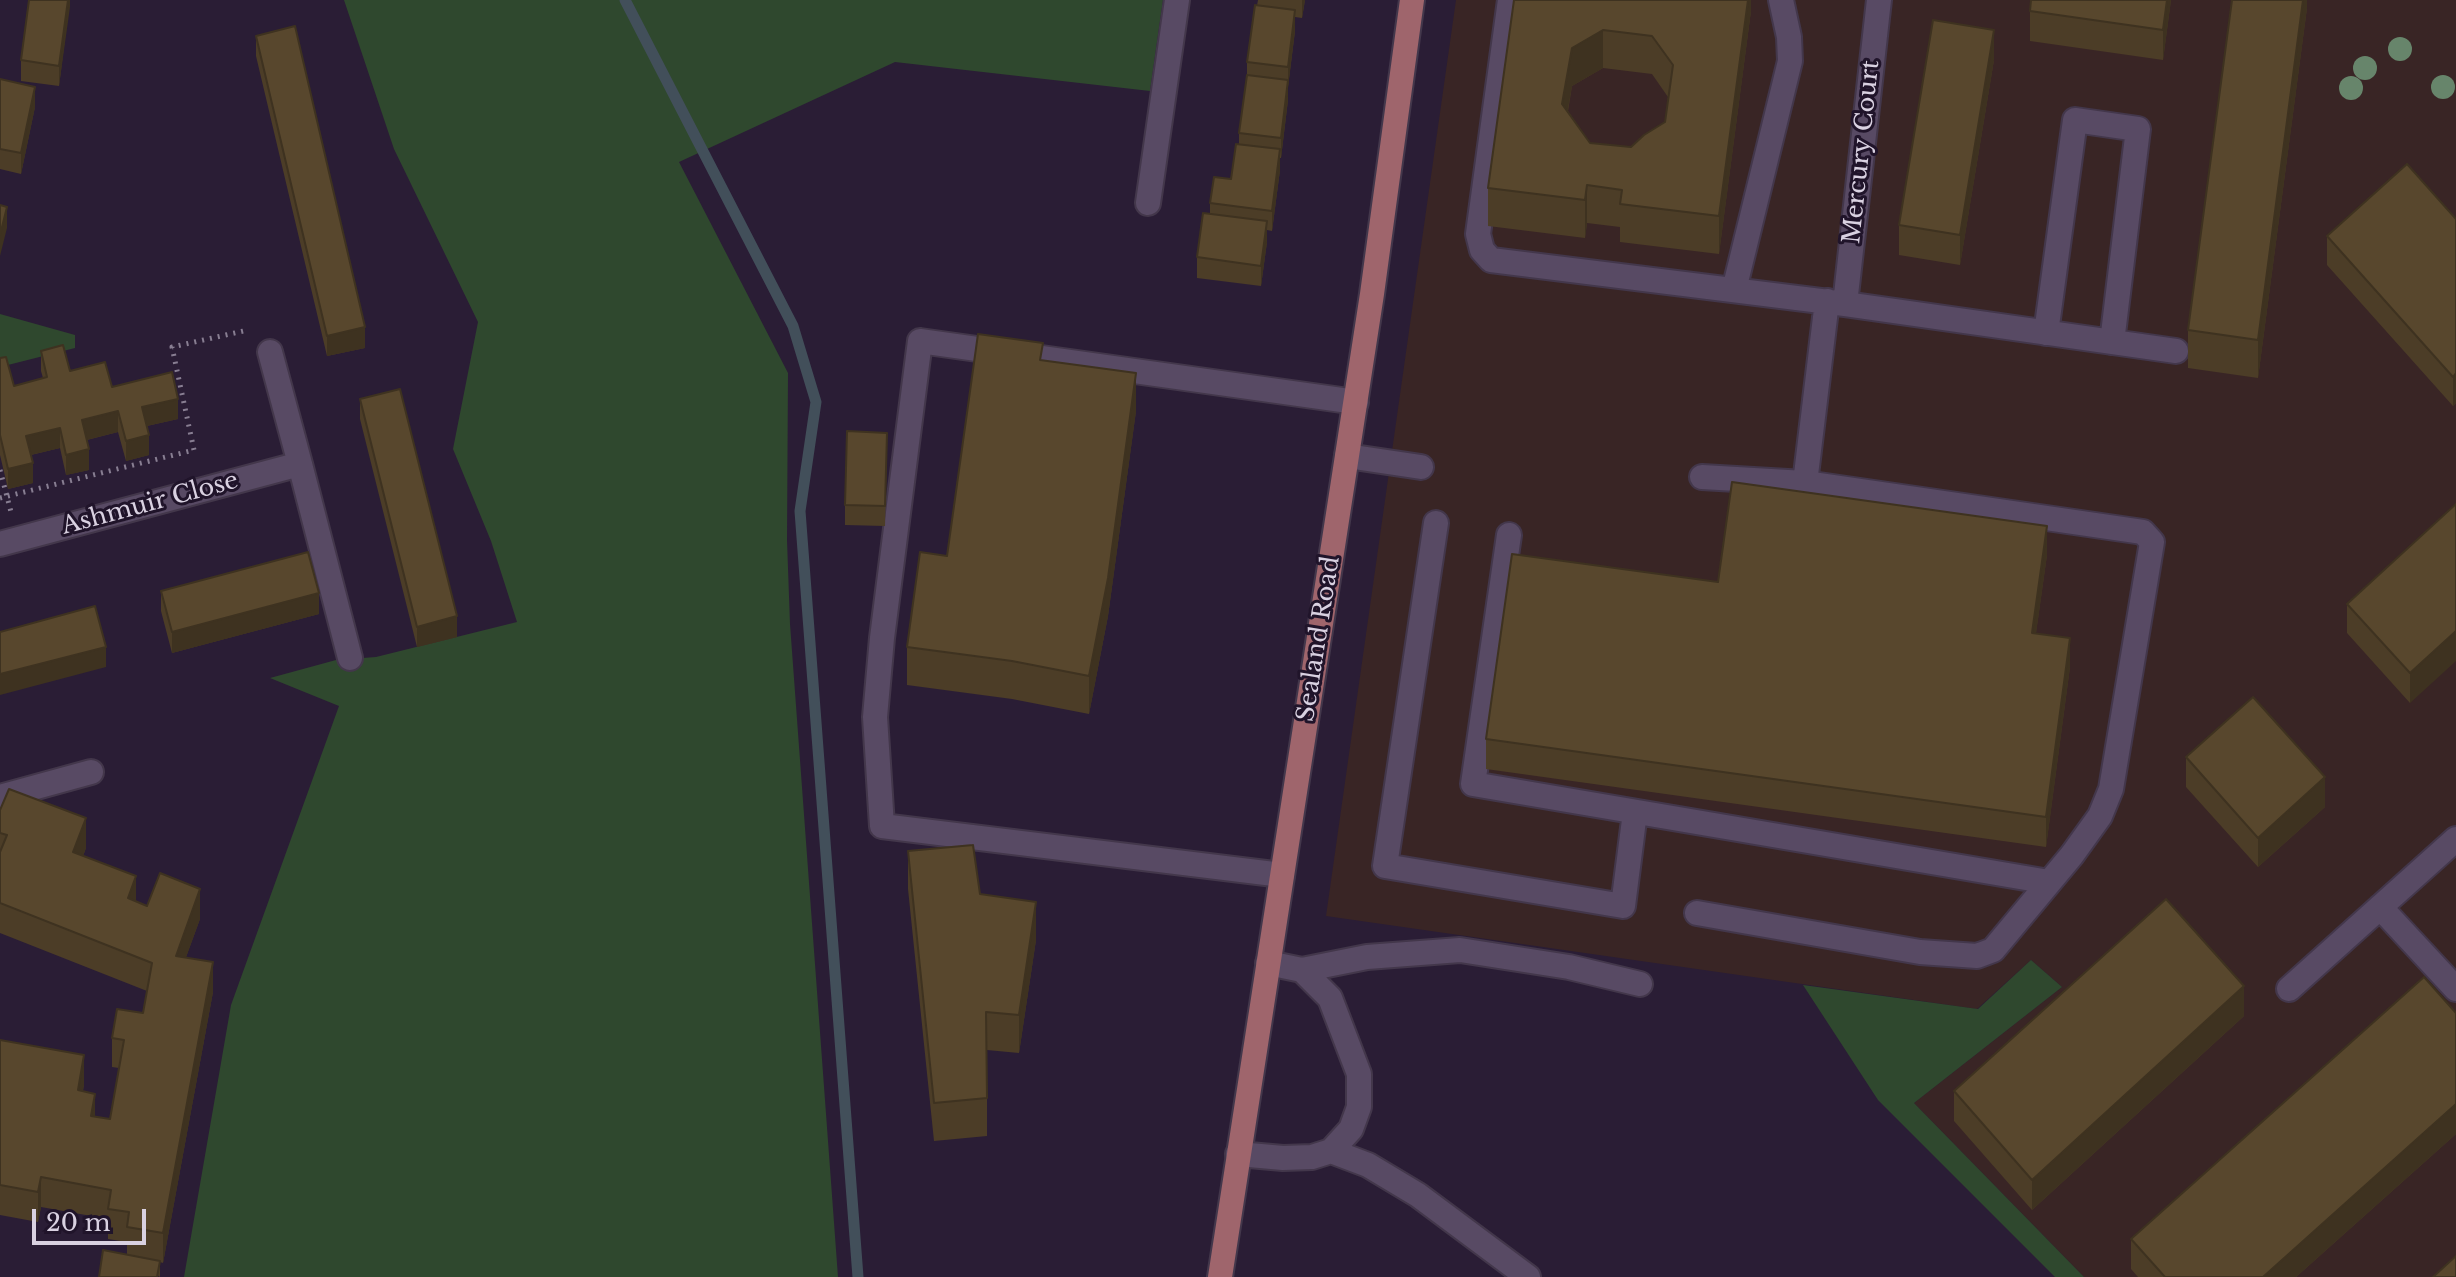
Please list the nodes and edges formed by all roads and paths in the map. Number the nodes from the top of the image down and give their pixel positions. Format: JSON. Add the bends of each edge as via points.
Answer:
{"nodes":[{"id":1,"x":1177,"y":0,"type":"edge"},
{"id":2,"x":1412,"y":0,"type":"edge"},
{"id":3,"x":1510,"y":0,"type":"edge"},
{"id":4,"x":1781,"y":0,"type":"edge"},
{"id":5,"x":1879,"y":0,"type":"edge"},
{"id":6,"x":1148,"y":203,"type":"dead end"},
{"id":7,"x":1734,"y":290,"type":"junction"},
{"id":8,"x":1836,"y":302,"type":"junction"},
{"id":9,"x":257,"y":328,"type":"dead end"},
{"id":10,"x":2046,"y":333,"type":"junction"},
{"id":11,"x":2112,"y":342,"type":"junction"},
{"id":12,"x":2176,"y":351,"type":"dead end"},
{"id":13,"x":270,"y":352,"type":"dead end"},
{"id":14,"x":1356,"y":402,"type":"junction"},
{"id":15,"x":1347,"y":456,"type":"junction"},
{"id":16,"x":300,"y":464,"type":"junction"},
{"id":17,"x":1421,"y":467,"type":"dead end"},
{"id":18,"x":0,"y":470,"type":"edge"},
{"id":19,"x":1702,"y":477,"type":"dead end"},
{"id":20,"x":1805,"y":483,"type":"junction"},
{"id":21,"x":3,"y":497,"type":"edge"},
{"id":22,"x":1436,"y":523,"type":"dead end"},
{"id":23,"x":1509,"y":535,"type":"dead end"},
{"id":24,"x":9,"y":542,"type":"edge"},
{"id":25,"x":350,"y":658,"type":"dead end"},
{"id":26,"x":91,"y":772,"type":"dead end"},
{"id":27,"x":0,"y":797,"type":"edge"},
{"id":28,"x":1635,"y":812,"type":"junction"},
{"id":29,"x":2456,"y":839,"type":"edge"},
{"id":30,"x":1282,"y":875,"type":"junction"},
{"id":31,"x":2049,"y":882,"type":"junction"},
{"id":32,"x":2380,"y":907,"type":"junction"},
{"id":33,"x":1697,"y":913,"type":"dead end"},
{"id":34,"x":1268,"y":963,"type":"junction"},
{"id":35,"x":1302,"y":970,"type":"junction"},
{"id":36,"x":1640,"y":984,"type":"dead end"},
{"id":37,"x":2289,"y":989,"type":"dead end"},
{"id":38,"x":2456,"y":989,"type":"edge"},
{"id":39,"x":1331,"y":1151,"type":"junction"},
{"id":40,"x":1238,"y":1154,"type":"junction"},
{"id":41,"x":1220,"y":1277,"type":"edge"},
{"id":42,"x":1528,"y":1277,"type":"edge"}],
"edges":[{"from":1,"to":6,"type":"street"},
{"from":2,"to":14,"type":"main road","name":"Sealand Road"},
{"from":3,"to":7,"type":"street","via":[[1478,234],[1482,250],[1491,260]]},
{"from":4,"to":7,"type":"street","via":[[1790,61]]},
{"from":5,"to":8,"type":"street","name":"Mercury Court"},
{"from":7,"to":8,"type":"street"},
{"from":8,"to":10,"type":"street"},
{"from":8,"to":20,"type":"street","name":"Mercury Court"},
{"from":9,"to":21,"type":"path","via":[[172,347],[194,450]]},
{"from":10,"to":11,"type":"street"},
{"from":10,"to":11,"type":"street","via":[[2075,120],[2138,129]]},
{"from":11,"to":12,"type":"street"},
{"from":13,"to":16,"type":"street"},
{"from":14,"to":15,"type":"main road","name":"Sealand Road"},
{"from":14,"to":30,"type":"street","via":[[920,341],[876,701],[882,826]]},
{"from":15,"to":17,"type":"street"},
{"from":15,"to":30,"type":"main road","name":"Sealand Road"},
{"from":16,"to":24,"type":"street","name":"Ashmuir Close"},
{"from":16,"to":25,"type":"street"},
{"from":18,"to":21,"type":"path"},
{"from":19,"to":20,"type":"street"},
{"from":20,"to":31,"type":"street","via":[[2150,537],[2111,789],[2100,816]]},
{"from":21,"to":24,"type":"path"},
{"from":22,"to":28,"type":"street","via":[[1385,866],[1623,906]]},
{"from":23,"to":28,"type":"street","via":[[1473,784]]},
{"from":26,"to":27,"type":"street"},
{"from":28,"to":31,"type":"street"},
{"from":29,"to":32,"type":"street"},
{"from":30,"to":34,"type":"main road","name":"Sealand Road"},
{"from":31,"to":33,"type":"street","via":[[1993,950],[1977,956],[1920,952]]},
{"from":32,"to":37,"type":"street"},
{"from":32,"to":38,"type":"street"},
{"from":34,"to":35,"type":"street"},
{"from":34,"to":40,"type":"main road","name":"Sealand Road"},
{"from":35,"to":36,"type":"street","via":[[1367,957],[1460,950]]},
{"from":35,"to":39,"type":"street","via":[[1330,998],[1359,1074],[1359,1107],[1351,1129]]},
{"from":39,"to":40,"type":"street","via":[[1283,1158]]},
{"from":39,"to":42,"type":"street","via":[[1368,1165],[1418,1195]]},
{"from":40,"to":41,"type":"main road","name":"Sealand Road"}]}
